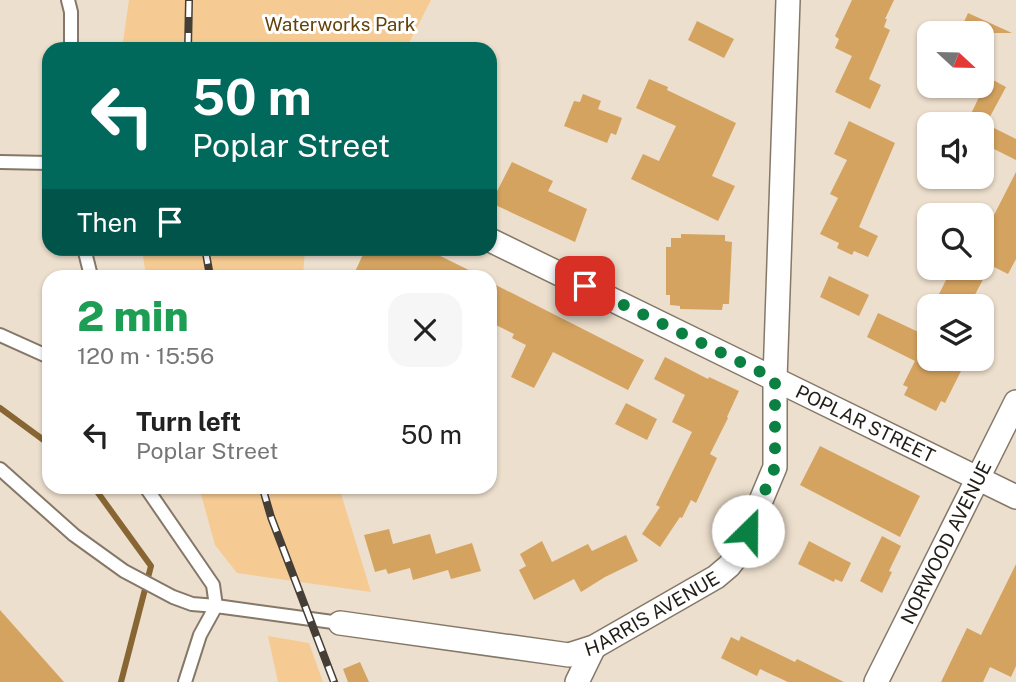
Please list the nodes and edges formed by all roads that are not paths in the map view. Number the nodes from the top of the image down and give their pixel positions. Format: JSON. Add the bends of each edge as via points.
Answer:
{"nodes":[{"id":1,"x":68,"y":0,"type":"edge"},
{"id":2,"x":788,"y":0,"type":"edge"},
{"id":3,"x":71,"y":42,"type":"edge"},
{"id":4,"x":0,"y":162,"type":"edge"},
{"id":5,"x":42,"y":163,"type":"edge"},
{"id":6,"x":497,"y":243,"type":"edge"},
{"id":7,"x":0,"y":335,"type":"edge"},
{"id":8,"x":42,"y":354,"type":"edge"},
{"id":9,"x":775,"y":379,"type":"junction"},
{"id":10,"x":1016,"y":402,"type":"edge"},
{"id":11,"x":0,"y":470,"type":"edge"},
{"id":12,"x":978,"y":477,"type":"junction"},
{"id":13,"x":150,"y":494,"type":"edge"},
{"id":14,"x":1016,"y":497,"type":"edge"},
{"id":15,"x":216,"y":606,"type":"junction"},
{"id":16,"x":340,"y":623,"type":"joint"},
{"id":17,"x":594,"y":647,"type":"junction"},
{"id":18,"x":185,"y":682,"type":"edge"},
{"id":19,"x":577,"y":682,"type":"edge"},
{"id":20,"x":876,"y":682,"type":"edge"}],
"edges":[{"from":1,"to":3,"type":"lane"},
{"from":2,"to":9,"type":"street","name":"HARRIS AVENUE"},
{"from":4,"to":5,"type":"lane"},
{"from":6,"to":9,"type":"street","name":"POPLAR STREET"},
{"from":7,"to":8,"type":"lane"},
{"from":9,"to":12,"type":"street","name":"POPLAR STREET"},
{"from":9,"to":17,"type":"street","name":"HARRIS AVENUE","via":[[775,467],[739,553],[716,577]]},
{"from":10,"to":12,"type":"street","name":"NORWOOD AVENUE"},
{"from":11,"to":15,"type":"lane","name":"HARRIS AVENUE","via":[[74,535],[124,570],[173,597]]},
{"from":12,"to":14,"type":"street","name":"POPLAR STREET"},
{"from":12,"to":20,"type":"street","name":"NORWOOD AVENUE"},
{"from":13,"to":15,"type":"lane","via":[[213,585]]},
{"from":15,"to":16,"type":"lane","name":"HARRIS AVENUE"},
{"from":15,"to":18,"type":"lane","via":[[200,635]]},
{"from":16,"to":17,"type":"street","name":"HARRIS AVENUE","via":[[569,655]]},
{"from":17,"to":19,"type":"street"}]}
